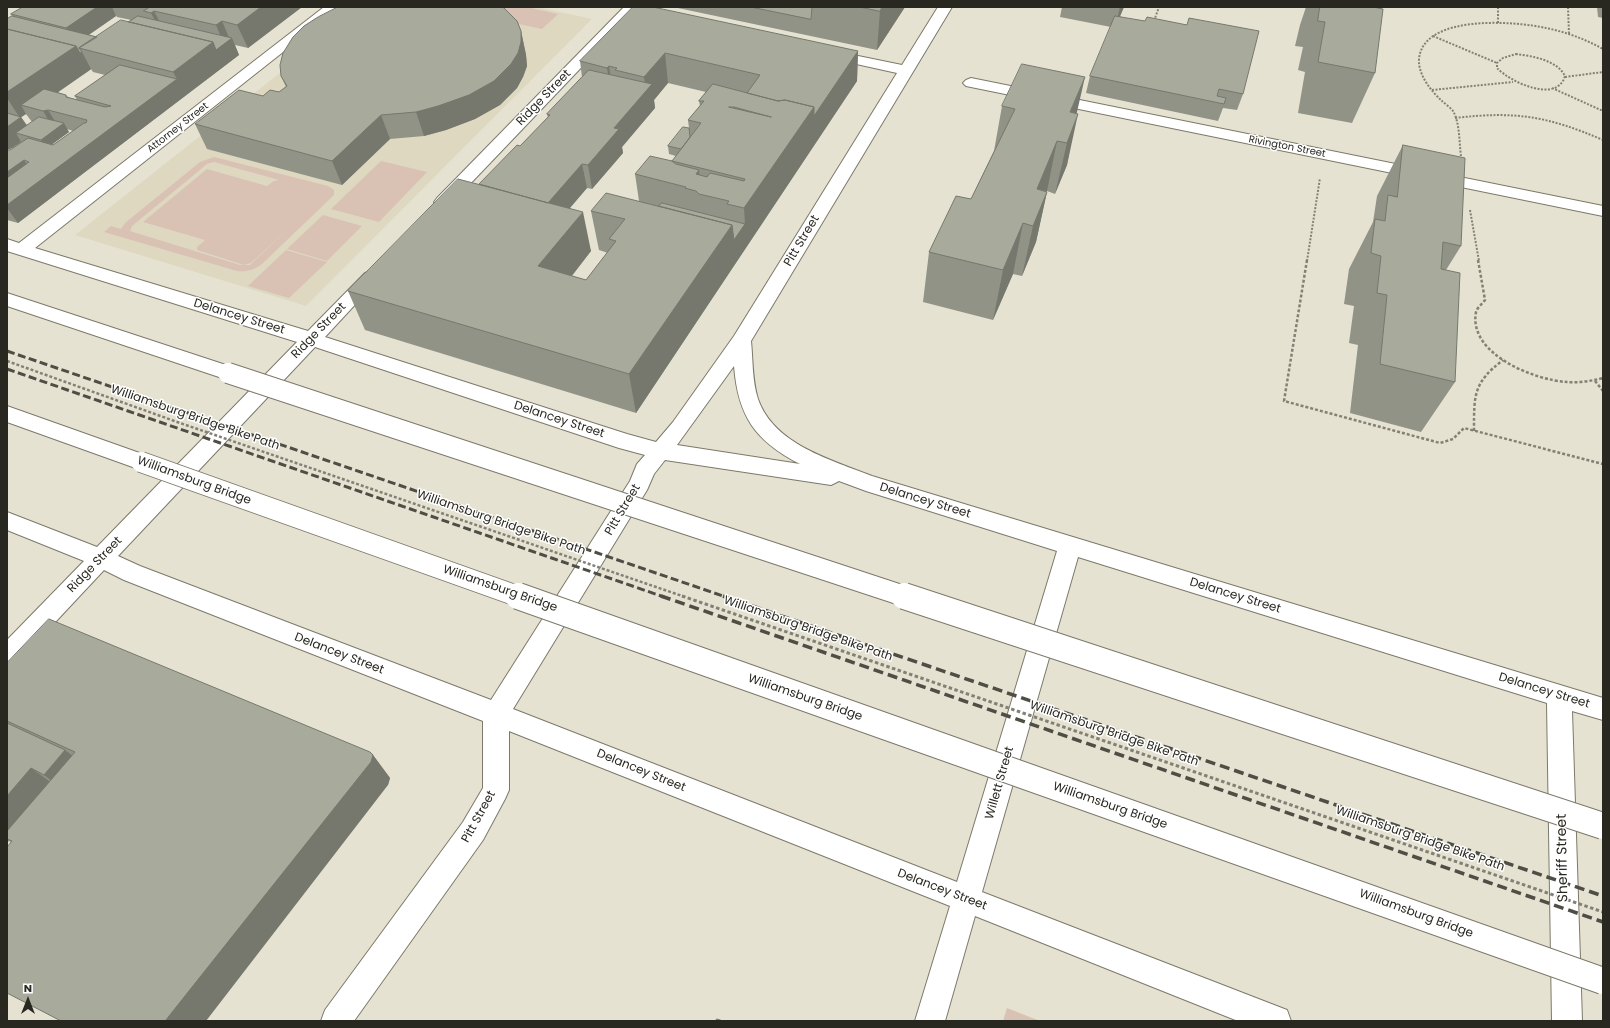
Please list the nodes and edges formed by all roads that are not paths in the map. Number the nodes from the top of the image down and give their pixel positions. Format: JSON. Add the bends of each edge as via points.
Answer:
{"nodes":[{"id":1,"x":334,"y":7,"type":"edge"},
{"id":2,"x":945,"y":7,"type":"edge"},
{"id":3,"x":629,"y":10,"type":"edge"},
{"id":4,"x":819,"y":52,"type":"edge"},
{"id":5,"x":906,"y":70,"type":"junction"},
{"id":6,"x":971,"y":83,"type":"dead end"},
{"id":7,"x":1603,"y":211,"type":"edge"},
{"id":8,"x":432,"y":214,"type":"edge"},
{"id":9,"x":14,"y":247,"type":"edge"},
{"id":10,"x":383,"y":265,"type":"edge"},
{"id":11,"x":7,"y":299,"type":"edge"},
{"id":12,"x":311,"y":339,"type":"junction"},
{"id":13,"x":741,"y":341,"type":"junction"},
{"id":14,"x":7,"y":414,"type":"edge"},
{"id":15,"x":660,"y":451,"type":"junction"},
{"id":16,"x":866,"y":483,"type":"junction"},
{"id":17,"x":7,"y":521,"type":"edge"},
{"id":18,"x":1070,"y":545,"type":"junction"},
{"id":19,"x":101,"y":558,"type":"junction"},
{"id":20,"x":7,"y":656,"type":"edge"},
{"id":21,"x":1559,"y":696,"type":"junction"},
{"id":22,"x":1603,"y":709,"type":"edge"},
{"id":23,"x":496,"y":714,"type":"junction"},
{"id":24,"x":1603,"y":826,"type":"edge"},
{"id":25,"x":965,"y":899,"type":"junction"},
{"id":26,"x":1603,"y":981,"type":"edge"},
{"id":27,"x":336,"y":1021,"type":"edge"},
{"id":28,"x":930,"y":1021,"type":"edge"},
{"id":29,"x":1276,"y":1021,"type":"edge"},
{"id":30,"x":1567,"y":1021,"type":"edge"}],
"edges":[{"from":1,"to":9,"type":"main road","name":"Attorney Street"},
{"from":2,"to":5,"type":"main road","name":"Pitt Street"},
{"from":3,"to":8,"type":"main road","name":"Ridge Street"},
{"from":4,"to":5,"type":"main road"},
{"from":5,"to":13,"type":"main road","name":"Pitt Street"},
{"from":6,"to":7,"type":"main road","name":"Rivington Street"},
{"from":9,"to":12,"type":"main road","name":"Delancey Street"},
{"from":10,"to":12,"type":"main road","name":"Ridge Street"},
{"from":11,"to":24,"type":"main road","bridge":true},
{"from":12,"to":15,"type":"main road","name":"Delancey Street"},
{"from":12,"to":19,"type":"main road","name":"Ridge Street"},
{"from":13,"to":15,"type":"main road","name":"Pitt Street","via":[[680,428]]},
{"from":13,"to":16,"type":"main road","name":"Delancey Street","via":[[748,399],[766,428],[780,443],[800,455]]},
{"from":14,"to":26,"type":"main road","name":"Williamsburg Bridge","bridge":true},
{"from":15,"to":16,"type":"main road","name":"Delancey Street"},
{"from":15,"to":23,"type":"main road","name":"Pitt Street","via":[[645,470],[640,484]]},
{"from":16,"to":18,"type":"main road","name":"Delancey Street"},
{"from":17,"to":19,"type":"main road","name":"Delancey Street"},
{"from":18,"to":21,"type":"main road","name":"Delancey Street"},
{"from":18,"to":25,"type":"main road","name":"Willett Street"},
{"from":19,"to":20,"type":"main road","name":"Ridge Street"},
{"from":19,"to":23,"type":"main road","name":"Delancey Street","via":[[132,573]]},
{"from":21,"to":22,"type":"main road","name":"Delancey Street"},
{"from":21,"to":30,"type":"main road","name":"Sheriff Street"},
{"from":23,"to":25,"type":"main road","name":"Delancey Street"},
{"from":23,"to":27,"type":"main road","name":"Pitt Street","via":[[496,790],[473,831]]},
{"from":25,"to":28,"type":"main road","name":"Willett Street"},
{"from":25,"to":29,"type":"main road","name":"Delancey Street"}]}
